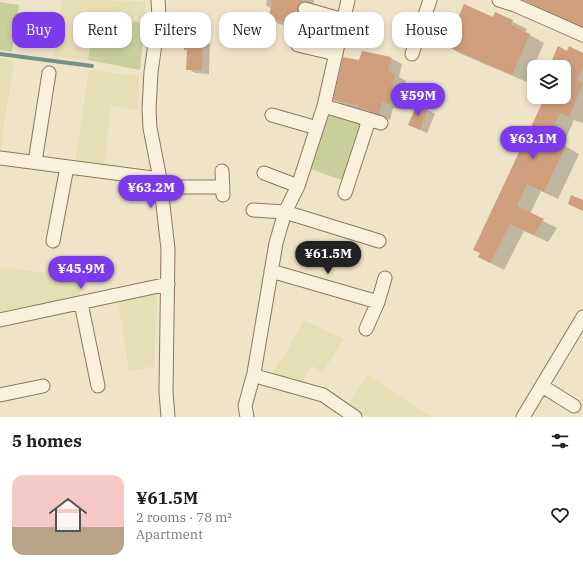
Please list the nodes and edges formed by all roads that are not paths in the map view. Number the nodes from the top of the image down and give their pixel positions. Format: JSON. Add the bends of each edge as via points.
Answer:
{"nodes":[{"id":1,"x":158,"y":0,"type":"edge"},
{"id":2,"x":348,"y":0,"type":"edge"},
{"id":3,"x":430,"y":0,"type":"edge"},
{"id":4,"x":499,"y":0,"type":"edge"},
{"id":5,"x":516,"y":2,"type":"edge"},
{"id":6,"x":305,"y":9,"type":"dead end"},
{"id":7,"x":316,"y":12,"type":"edge"},
{"id":8,"x":346,"y":12,"type":"edge"},
{"id":9,"x":583,"y":35,"type":"edge"},
{"id":10,"x":311,"y":48,"type":"edge"},
{"id":11,"x":337,"y":48,"type":"edge"},
{"id":12,"x":336,"y":54,"type":"junction"},
{"id":13,"x":412,"y":54,"type":"dead end"},
{"id":14,"x":49,"y":73,"type":"dead end"},
{"id":15,"x":324,"y":106,"type":"junction"},
{"id":16,"x":272,"y":115,"type":"dead end"},
{"id":17,"x":366,"y":119,"type":"junction"},
{"id":18,"x":381,"y":123,"type":"dead end"},
{"id":19,"x":317,"y":128,"type":"junction"},
{"id":20,"x":0,"y":158,"type":"edge"},
{"id":21,"x":35,"y":162,"type":"junction"},
{"id":22,"x":67,"y":167,"type":"junction"},
{"id":23,"x":222,"y":171,"type":"dead end"},
{"id":24,"x":264,"y":173,"type":"dead end"},
{"id":25,"x":160,"y":183,"type":"junction"},
{"id":26,"x":298,"y":186,"type":"junction"},
{"id":27,"x":345,"y":193,"type":"dead end"},
{"id":28,"x":253,"y":210,"type":"dead end"},
{"id":29,"x":285,"y":212,"type":"junction"},
{"id":30,"x":53,"y":241,"type":"dead end"},
{"id":31,"x":379,"y":241,"type":"dead end"},
{"id":32,"x":271,"y":271,"type":"junction"},
{"id":33,"x":385,"y":278,"type":"dead end"},
{"id":34,"x":168,"y":284,"type":"junction"},
{"id":35,"x":378,"y":302,"type":"junction"},
{"id":36,"x":81,"y":303,"type":"junction"},
{"id":37,"x":0,"y":320,"type":"edge"},
{"id":38,"x":581,"y":323,"type":"edge"},
{"id":39,"x":366,"y":329,"type":"dead end"},
{"id":40,"x":254,"y":373,"type":"junction"},
{"id":41,"x":43,"y":386,"type":"dead end"},
{"id":42,"x":98,"y":386,"type":"dead end"},
{"id":43,"x":542,"y":386,"type":"junction"},
{"id":44,"x":0,"y":395,"type":"edge"},
{"id":45,"x":574,"y":406,"type":"dead end"},
{"id":46,"x":168,"y":417,"type":"edge"},
{"id":47,"x":247,"y":417,"type":"edge"},
{"id":48,"x":355,"y":417,"type":"edge"},
{"id":49,"x":524,"y":417,"type":"edge"}],
"edges":[{"from":1,"to":25,"type":"street","via":[[149,109]]},
{"from":2,"to":8,"type":"street"},
{"from":3,"to":13,"type":"street"},
{"from":4,"to":5,"type":"street"},
{"from":5,"to":9,"type":"street"},
{"from":6,"to":7,"type":"street"},
{"from":10,"to":12,"type":"street"},
{"from":11,"to":12,"type":"street"},
{"from":12,"to":15,"type":"street"},
{"from":14,"to":21,"type":"street"},
{"from":15,"to":17,"type":"street"},
{"from":15,"to":19,"type":"street"},
{"from":16,"to":19,"type":"street"},
{"from":17,"to":18,"type":"street"},
{"from":17,"to":27,"type":"street","via":[[367,126]]},
{"from":19,"to":26,"type":"street"},
{"from":20,"to":21,"type":"street"},
{"from":21,"to":22,"type":"street"},
{"from":22,"to":25,"type":"street"},
{"from":22,"to":30,"type":"street"},
{"from":23,"to":25,"type":"street","via":[[223,191]]},
{"from":24,"to":26,"type":"street"},
{"from":25,"to":34,"type":"street","via":[[168,249]]},
{"from":26,"to":29,"type":"street"},
{"from":28,"to":29,"type":"street"},
{"from":29,"to":31,"type":"street"},
{"from":29,"to":32,"type":"street"},
{"from":32,"to":35,"type":"street"},
{"from":32,"to":40,"type":"street"},
{"from":33,"to":35,"type":"street"},
{"from":34,"to":36,"type":"street"},
{"from":34,"to":46,"type":"street"},
{"from":35,"to":39,"type":"street"},
{"from":36,"to":37,"type":"street"},
{"from":36,"to":42,"type":"street"},
{"from":38,"to":43,"type":"street"},
{"from":40,"to":47,"type":"street","via":[[245,406]]},
{"from":40,"to":48,"type":"street","via":[[259,377],[323,396]]},
{"from":41,"to":44,"type":"street"},
{"from":43,"to":45,"type":"street"},
{"from":43,"to":49,"type":"street"}]}
